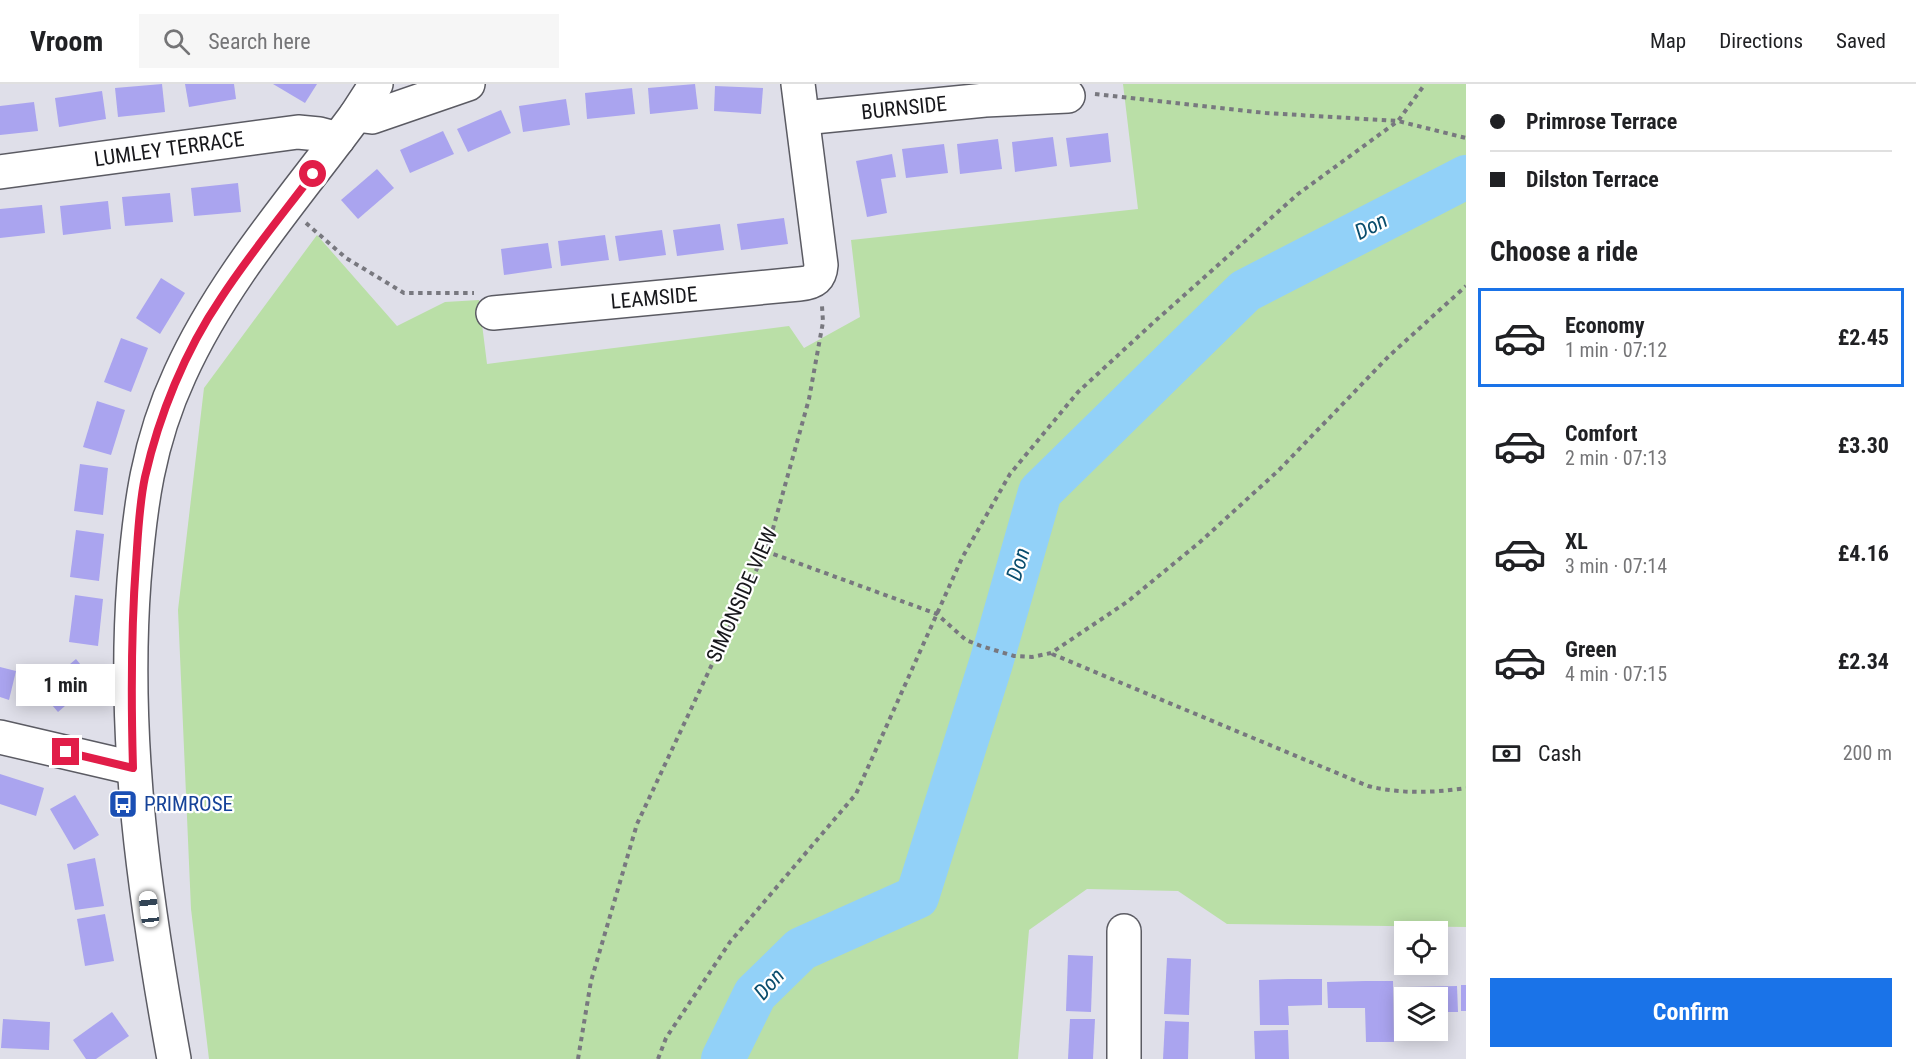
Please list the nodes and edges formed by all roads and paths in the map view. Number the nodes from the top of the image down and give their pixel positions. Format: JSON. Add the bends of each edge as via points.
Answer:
{"nodes":[{"id":1,"x":376,"y":84,"type":"edge"},
{"id":2,"x":468,"y":84,"type":"edge"},
{"id":3,"x":798,"y":84,"type":"edge"},
{"id":4,"x":1425,"y":84,"type":"edge"},
{"id":5,"x":1050,"y":92,"type":"edge"},
{"id":6,"x":802,"y":118,"type":"junction"},
{"id":7,"x":1398,"y":121,"type":"junction"},
{"id":8,"x":347,"y":127,"type":"junction"},
{"id":9,"x":1466,"y":138,"type":"edge"},
{"id":10,"x":0,"y":172,"type":"edge"},
{"id":11,"x":287,"y":208,"type":"junction"},
{"id":12,"x":813,"y":281,"type":"junction"},
{"id":13,"x":1466,"y":286,"type":"edge"},
{"id":14,"x":489,"y":303,"type":"joint"},
{"id":15,"x":765,"y":551,"type":"junction"},
{"id":16,"x":937,"y":614,"type":"junction"},
{"id":17,"x":1051,"y":653,"type":"junction"},
{"id":18,"x":0,"y":737,"type":"edge"},
{"id":19,"x":133,"y":768,"type":"junction"},
{"id":20,"x":1466,"y":788,"type":"edge"},
{"id":21,"x":1124,"y":931,"type":"dead end"},
{"id":22,"x":174,"y":1059,"type":"edge"},
{"id":23,"x":578,"y":1059,"type":"edge"},
{"id":24,"x":658,"y":1059,"type":"edge"},
{"id":25,"x":1124,"y":1059,"type":"edge"}],
"edges":[{"from":1,"to":8,"type":"street"},
{"from":2,"to":8,"type":"street","name":"LUMLEY TERRACE"},
{"from":3,"to":6,"type":"street"},
{"from":4,"to":7,"type":"path"},
{"from":5,"to":6,"type":"street","name":"BURNSIDE"},
{"from":5,"to":7,"type":"path"},
{"from":6,"to":12,"type":"street","via":[[821,265],[821,273]]},
{"from":7,"to":9,"type":"path"},
{"from":7,"to":16,"type":"path","via":[[1298,194],[1078,392],[1010,474],[962,558]]},
{"from":8,"to":10,"type":"street","name":"LUMLEY TERRACE","via":[[319,134],[298,132]]},
{"from":8,"to":11,"type":"street"},
{"from":11,"to":14,"type":"path","via":[[346,258],[404,293]]},
{"from":11,"to":19,"type":"street","via":[[220,298],[201,332],[162,417],[145,478],[132,610]]},
{"from":12,"to":14,"type":"street","name":"LEAMSIDE"},
{"from":12,"to":15,"type":"path","name":"SIMONSIDE VIEW","via":[[822,305],[823,322],[809,399]]},
{"from":13,"to":17,"type":"path","via":[[1200,542],[1127,602]]},
{"from":15,"to":16,"type":"path"},
{"from":15,"to":23,"type":"path","name":"SIMONSIDE VIEW","via":[[637,824],[591,981]]},
{"from":16,"to":17,"type":"path","via":[[966,640],[981,646],[1014,656]]},
{"from":16,"to":24,"type":"path","via":[[856,794],[730,942],[666,1038]]},
{"from":17,"to":20,"type":"path","via":[[1368,786],[1415,793]]},
{"from":18,"to":19,"type":"street"},
{"from":19,"to":22,"type":"street","via":[[154,948]]},
{"from":21,"to":25,"type":"street"}]}
